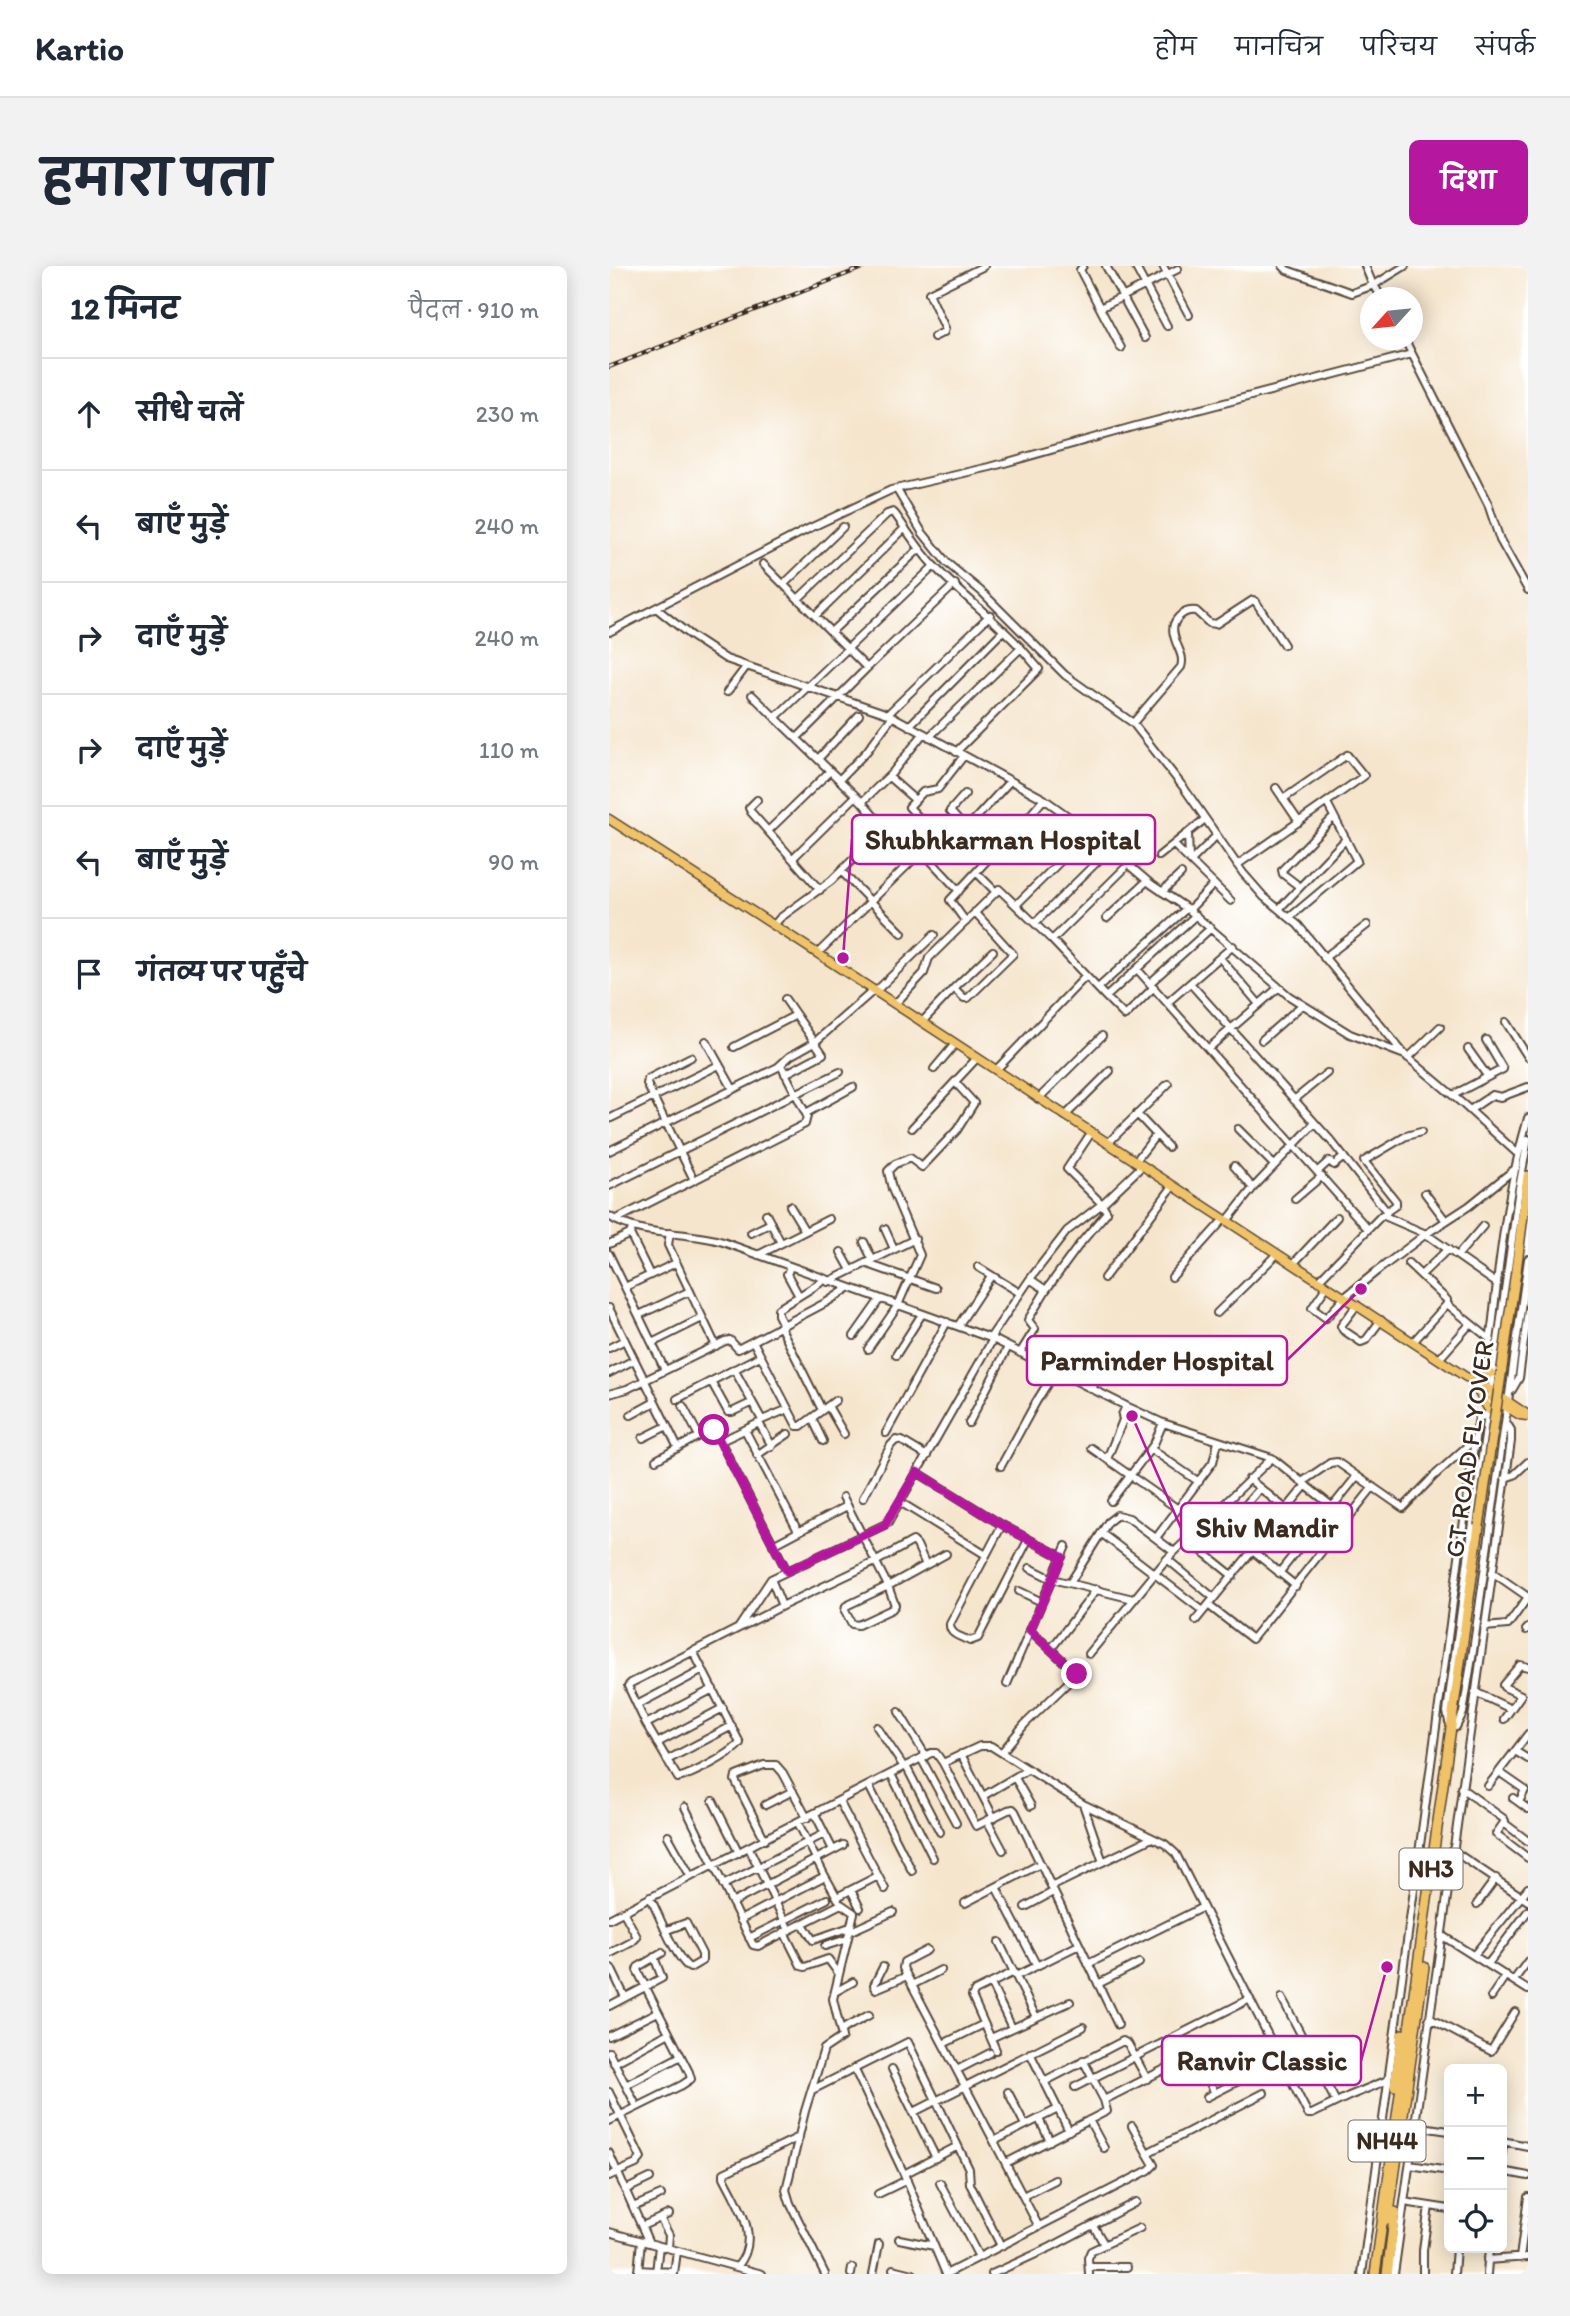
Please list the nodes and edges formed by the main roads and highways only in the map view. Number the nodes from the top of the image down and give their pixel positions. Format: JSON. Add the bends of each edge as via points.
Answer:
{"nodes":[{"id":1,"x":609,"y":819,"type":"edge"},
{"id":2,"x":1528,"y":1176,"type":"edge"},
{"id":3,"x":1528,"y":1219,"type":"edge"},
{"id":4,"x":1518,"y":1272,"type":"junction"},
{"id":5,"x":1492,"y":1376,"type":"road end"},
{"id":6,"x":1475,"y":1383,"type":"junction"},
{"id":7,"x":1489,"y":1412,"type":"road end"},
{"id":8,"x":1528,"y":1415,"type":"edge"},
{"id":9,"x":1453,"y":1727,"type":"junction"},
{"id":10,"x":1419,"y":2003,"type":"junction"},
{"id":11,"x":1412,"y":2011,"type":"junction"},
{"id":12,"x":1388,"y":2199,"type":"junction"},
{"id":13,"x":1369,"y":2274,"type":"edge"},
{"id":14,"x":1375,"y":2274,"type":"edge"},
{"id":15,"x":1381,"y":2274,"type":"edge"},
{"id":16,"x":1387,"y":2274,"type":"edge"}],
"edges":[{"from":1,"to":6,"type":"main road"},
{"from":2,"to":4,"type":"highway","name":"GT ROAD FLYOVER","number":"NH3"},
{"from":3,"to":4,"type":"highway","name":"GT ROAD FLYOVER","number":"NH3"},
{"from":4,"to":9,"type":"highway","name":"GT ROAD FLYOVER","number":"NH3","bridge":true},
{"from":5,"to":6,"type":"main road"},
{"from":6,"to":7,"type":"main road"},
{"from":6,"to":8,"type":"main road"},
{"from":9,"to":10,"type":"highway","number":"NH3"},
{"from":9,"to":11,"type":"highway","number":"NH3"},
{"from":10,"to":12,"type":"highway","number":"NH3"},
{"from":10,"to":16,"type":"highway","number":"NH44","via":[[1422,2024]]},
{"from":11,"to":12,"type":"highway","number":"NH3"},
{"from":11,"to":13,"type":"highway","number":"NH44","via":[[1405,2016]]},
{"from":12,"to":14,"type":"highway","number":"NH3"},
{"from":12,"to":15,"type":"highway","number":"NH3"}]}
